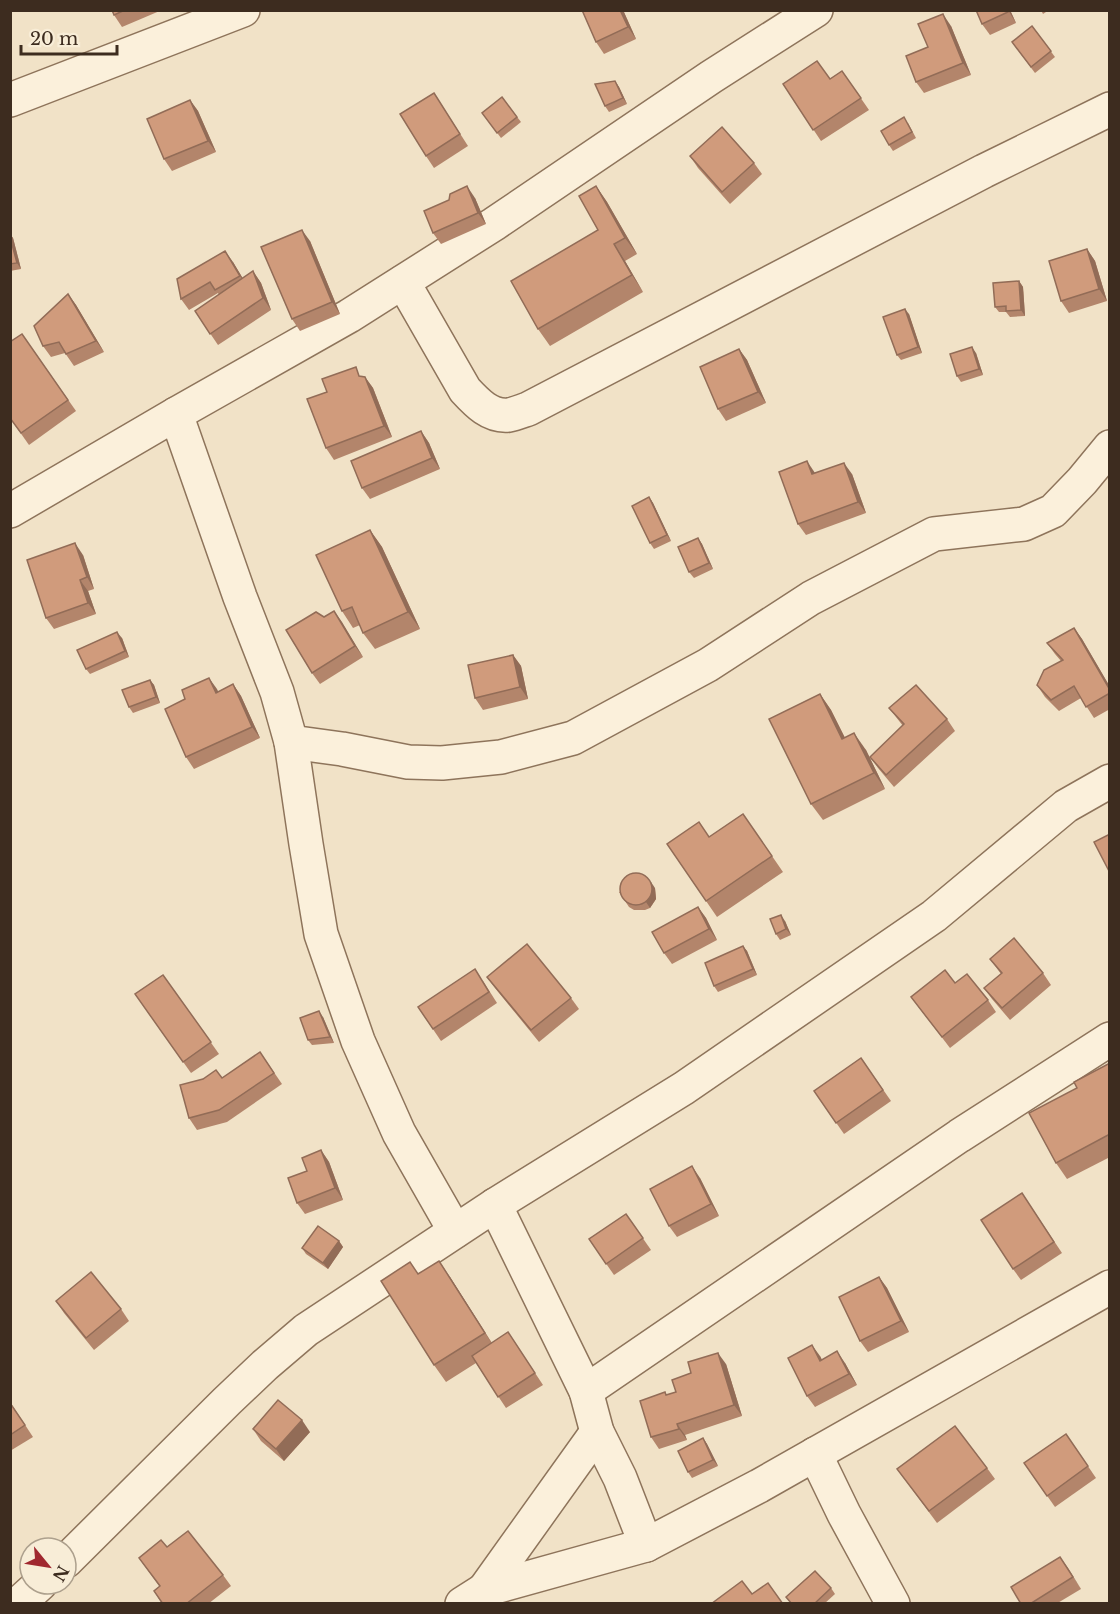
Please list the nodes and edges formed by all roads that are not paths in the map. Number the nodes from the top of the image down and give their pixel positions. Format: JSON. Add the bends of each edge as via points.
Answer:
{"nodes":[{"id":1,"x":243,"y":10,"type":"edge"},
{"id":2,"x":816,"y":10,"type":"edge"},
{"id":3,"x":10,"y":100,"type":"edge"},
{"id":4,"x":1110,"y":109,"type":"edge"},
{"id":5,"x":403,"y":282,"type":"junction"},
{"id":6,"x":176,"y":414,"type":"junction"},
{"id":7,"x":1110,"y":447,"type":"edge"},
{"id":8,"x":10,"y":511,"type":"edge"},
{"id":9,"x":291,"y":742,"type":"junction"},
{"id":10,"x":1110,"y":781,"type":"edge"},
{"id":11,"x":1110,"y":1039,"type":"edge"},
{"id":12,"x":495,"y":1204,"type":"junction"},
{"id":13,"x":455,"y":1231,"type":"junction"},
{"id":14,"x":1110,"y":1287,"type":"edge"},
{"id":15,"x":586,"y":1392,"type":"junction"},
{"id":16,"x":597,"y":1432,"type":"junction"},
{"id":17,"x":815,"y":1454,"type":"junction"},
{"id":18,"x":646,"y":1545,"type":"junction"},
{"id":19,"x":78,"y":1550,"type":"edge"},
{"id":20,"x":473,"y":1597,"type":"edge"},
{"id":21,"x":893,"y":1604,"type":"edge"}],
"edges":[{"from":1,"to":3,"type":"street"},
{"from":2,"to":5,"type":"street"},
{"from":4,"to":5,"type":"street","via":[[510,415],[492,413],[465,390]]},
{"from":5,"to":6,"type":"street"},
{"from":6,"to":8,"type":"street"},
{"from":6,"to":9,"type":"street","via":[[277,692]]},
{"from":7,"to":9,"type":"street","via":[[1053,512],[1024,524],[934,534],[811,598],[708,665],[573,738],[501,757],[442,763],[408,762]]},
{"from":9,"to":13,"type":"street","via":[[321,934],[358,1041],[399,1133]]},
{"from":10,"to":12,"type":"street","via":[[1066,806],[934,916],[684,1088]]},
{"from":11,"to":15,"type":"street","via":[[959,1136]]},
{"from":12,"to":13,"type":"street"},
{"from":12,"to":15,"type":"street"},
{"from":13,"to":19,"type":"street","via":[[306,1330],[227,1401]]},
{"from":14,"to":17,"type":"street"},
{"from":15,"to":16,"type":"street"},
{"from":16,"to":18,"type":"street"},
{"from":16,"to":20,"type":"street"},
{"from":17,"to":18,"type":"street"},
{"from":17,"to":21,"type":"street"},
{"from":18,"to":20,"type":"street"}]}
